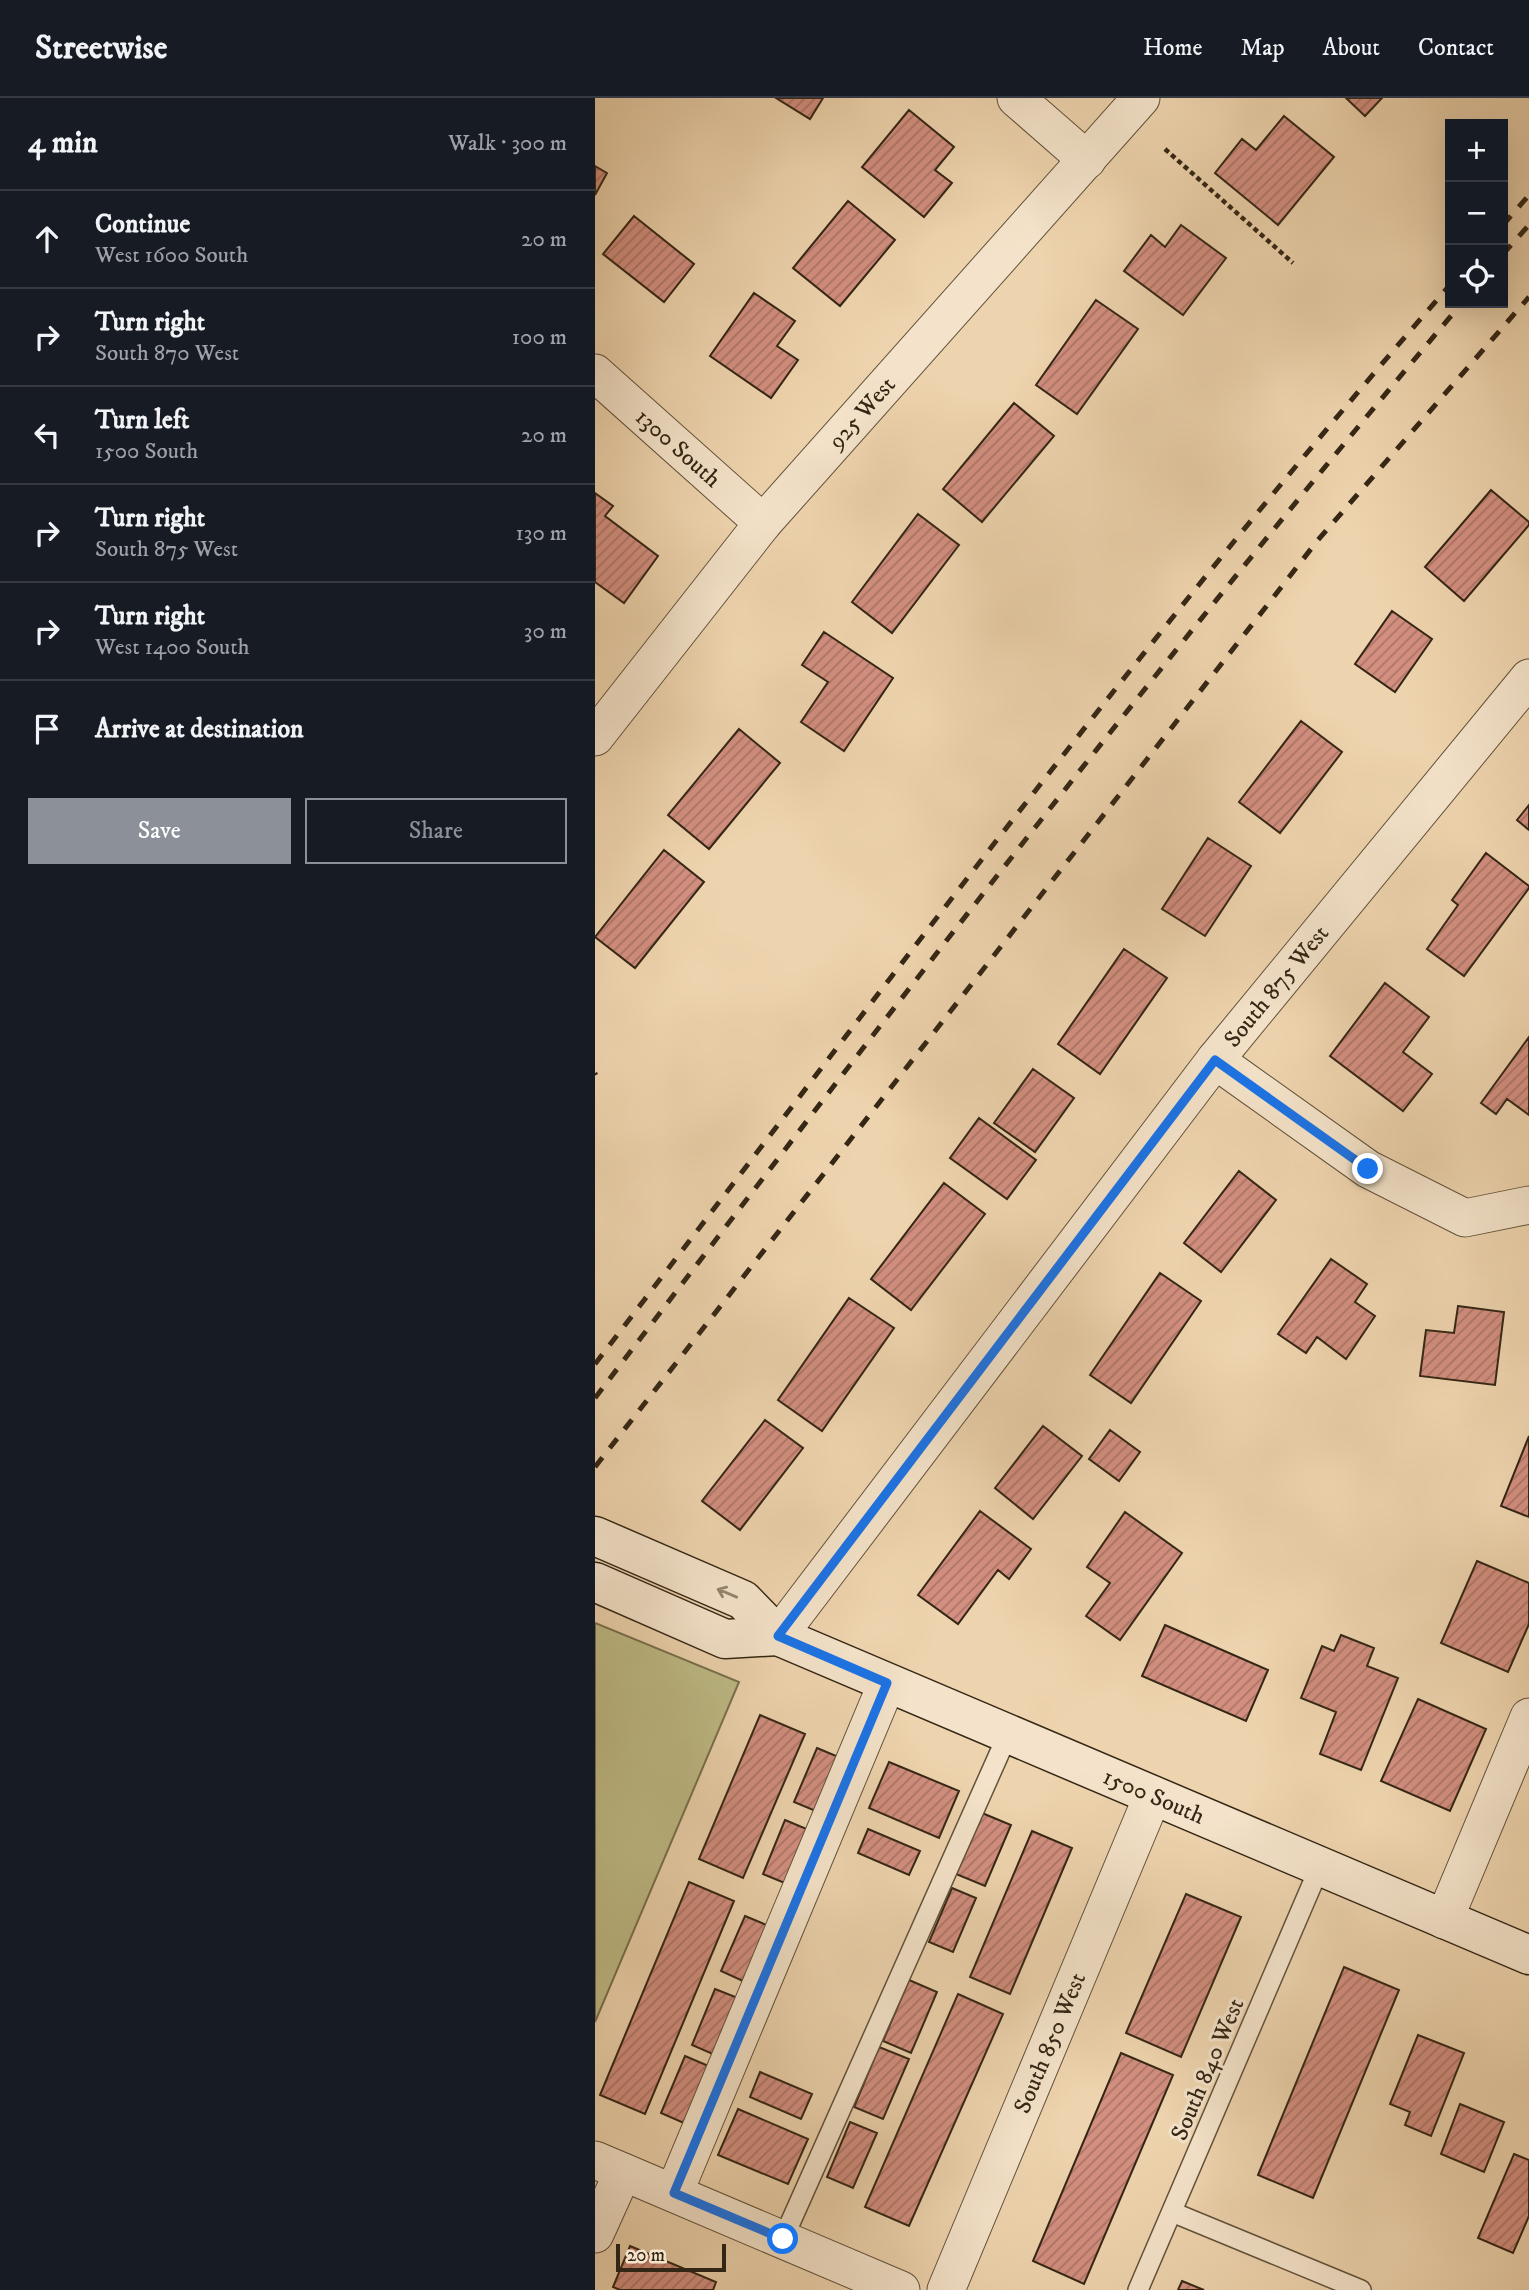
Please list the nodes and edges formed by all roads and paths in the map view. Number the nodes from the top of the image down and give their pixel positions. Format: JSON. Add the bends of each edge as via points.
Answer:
{"nodes":[{"id":1,"x":1016,"y":98,"type":"edge"},
{"id":2,"x":1141,"y":98,"type":"edge"},
{"id":3,"x":1165,"y":149,"type":"dead end"},
{"id":4,"x":1087,"y":159,"type":"junction"},
{"id":5,"x":1293,"y":263,"type":"dead end"},
{"id":6,"x":595,"y":373,"type":"edge"},
{"id":7,"x":762,"y":523,"type":"junction"},
{"id":8,"x":1529,"y":678,"type":"edge"},
{"id":9,"x":595,"y":737,"type":"edge"},
{"id":10,"x":1215,"y":1060,"type":"junction"},
{"id":11,"x":1529,"y":1205,"type":"edge"},
{"id":12,"x":595,"y":1536,"type":"edge"},
{"id":13,"x":595,"y":1582,"type":"edge"},
{"id":14,"x":778,"y":1636,"type":"junction"},
{"id":15,"x":887,"y":1683,"type":"junction"},
{"id":16,"x":1529,"y":1717,"type":"edge"},
{"id":17,"x":1008,"y":1734,"type":"junction"},
{"id":18,"x":1153,"y":1795,"type":"junction"},
{"id":19,"x":1320,"y":1866,"type":"junction"},
{"id":20,"x":1444,"y":1920,"type":"junction"},
{"id":21,"x":1529,"y":1955,"type":"edge"},
{"id":22,"x":609,"y":2166,"type":"edge"},
{"id":23,"x":674,"y":2193,"type":"junction"},
{"id":24,"x":1172,"y":2212,"type":"junction"},
{"id":25,"x":595,"y":2234,"type":"edge"},
{"id":26,"x":783,"y":2239,"type":"junction"},
{"id":27,"x":901,"y":2290,"type":"edge"},
{"id":28,"x":946,"y":2290,"type":"edge"},
{"id":29,"x":1138,"y":2290,"type":"edge"},
{"id":30,"x":1361,"y":2290,"type":"edge"}],
"edges":[{"from":1,"to":4,"type":"street"},
{"from":2,"to":4,"type":"street","name":"925 West"},
{"from":3,"to":5,"type":"path"},
{"from":4,"to":7,"type":"street","name":"925 West"},
{"from":6,"to":7,"type":"street","name":"1300 South"},
{"from":7,"to":9,"type":"street","name":"925 West"},
{"from":8,"to":10,"type":"street","name":"South 875 West"},
{"from":10,"to":11,"type":"street","via":[[1368,1169],[1465,1218]]},
{"from":10,"to":14,"type":"street","name":"South 875 West"},
{"from":14,"to":12,"type":"street","name":"1500 South","one_way":true,"via":[[743,1600]]},
{"from":13,"to":14,"type":"street","name":"1500 South","via":[[725,1639]]},
{"from":14,"to":15,"type":"street","name":"1500 South"},
{"from":15,"to":17,"type":"street","name":"1500 South"},
{"from":15,"to":23,"type":"street"},
{"from":16,"to":20,"type":"street"},
{"from":17,"to":18,"type":"street","name":"1500 South"},
{"from":17,"to":26,"type":"lane"},
{"from":18,"to":19,"type":"street","name":"1500 South"},
{"from":18,"to":28,"type":"street","name":"South 850 West"},
{"from":19,"to":20,"type":"street","name":"1500 South"},
{"from":19,"to":24,"type":"lane","name":"South 840 West"},
{"from":20,"to":21,"type":"street","name":"1500 South"},
{"from":22,"to":23,"type":"street"},
{"from":22,"to":25,"type":"street"},
{"from":23,"to":26,"type":"street"},
{"from":24,"to":29,"type":"lane","name":"South 840 West"},
{"from":24,"to":30,"type":"lane"},
{"from":26,"to":27,"type":"street"}]}
